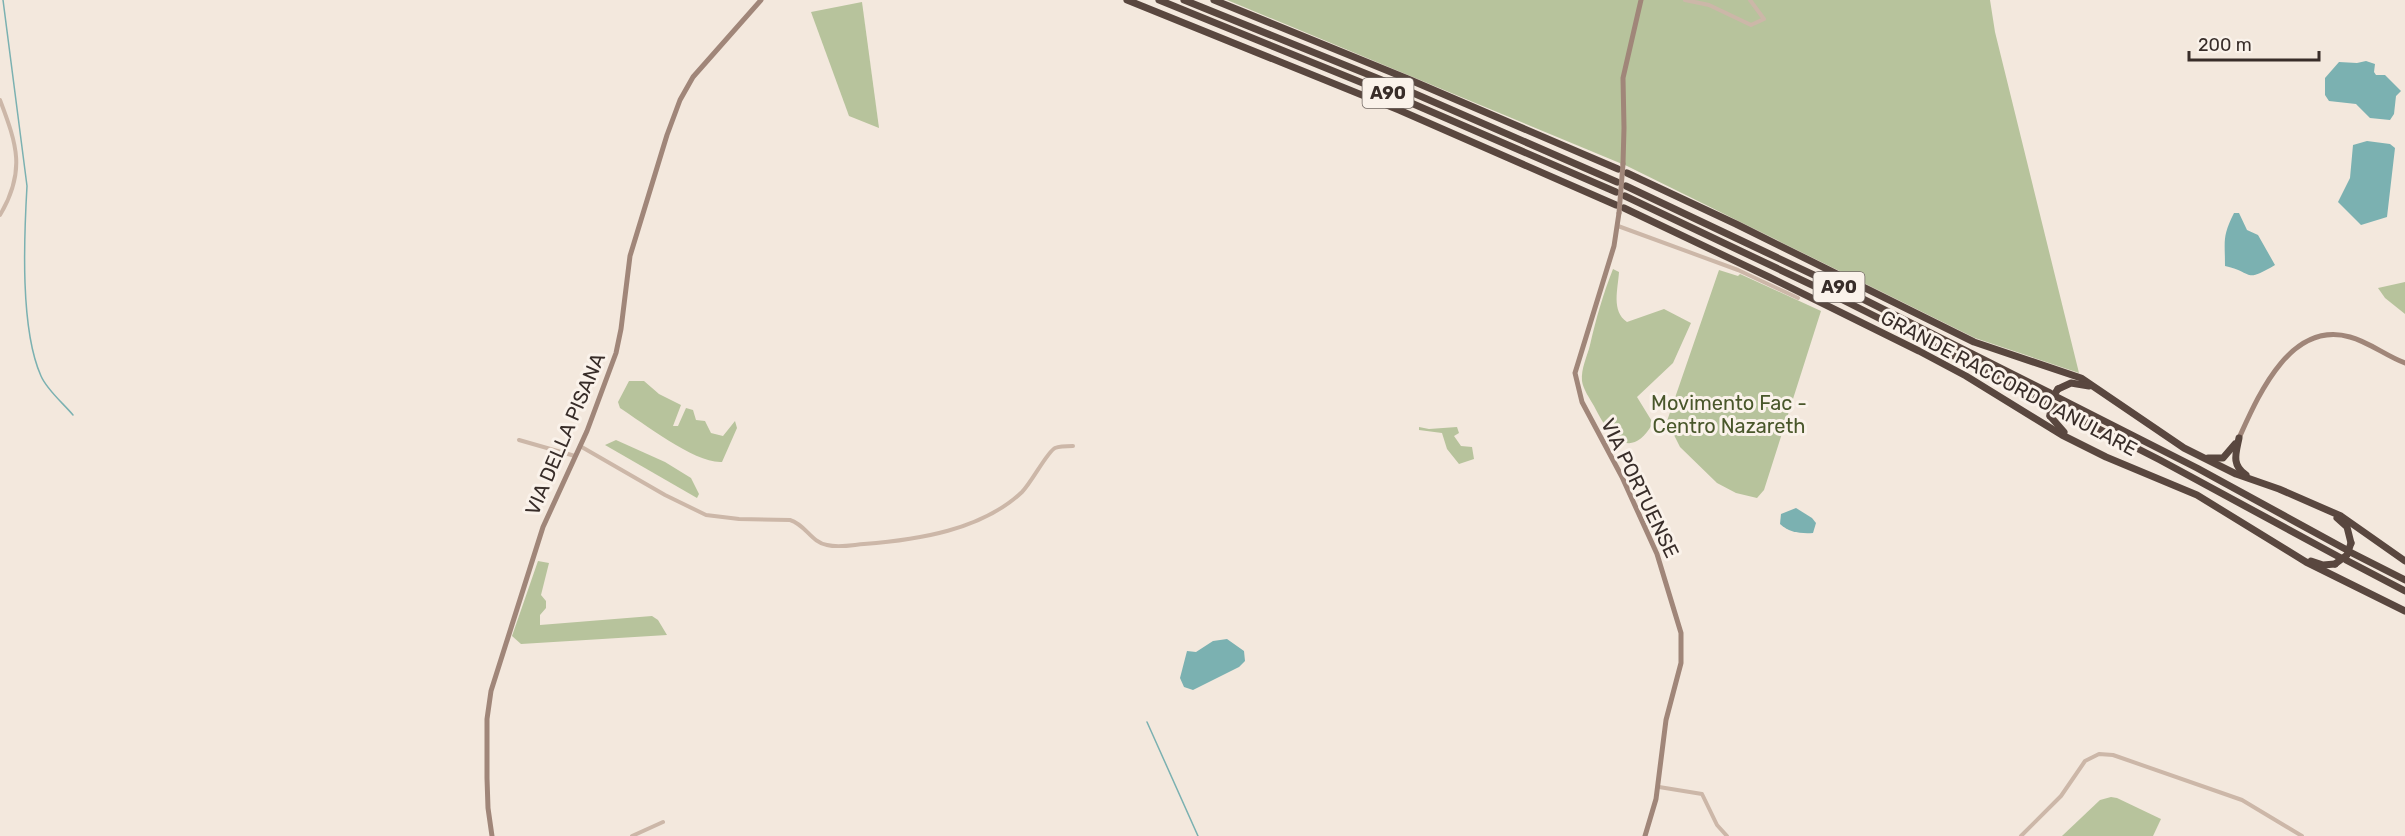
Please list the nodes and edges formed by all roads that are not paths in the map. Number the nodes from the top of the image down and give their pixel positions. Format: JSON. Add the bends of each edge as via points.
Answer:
{"nodes":[{"id":1,"x":760,"y":0,"type":"edge"},
{"id":2,"x":1127,"y":0,"type":"edge"},
{"id":3,"x":1159,"y":0,"type":"edge"},
{"id":4,"x":1184,"y":0,"type":"edge"},
{"id":5,"x":1215,"y":0,"type":"edge"},
{"id":6,"x":1641,"y":0,"type":"edge"},
{"id":7,"x":1685,"y":0,"type":"edge"},
{"id":8,"x":1750,"y":0,"type":"edge"},
{"id":9,"x":0,"y":100,"type":"edge"},
{"id":10,"x":1621,"y":167,"type":"junction"},
{"id":11,"x":1627,"y":173,"type":"dead end"},
{"id":12,"x":1617,"y":182,"type":"dead end"},
{"id":13,"x":1626,"y":186,"type":"dead end"},
{"id":14,"x":1616,"y":192,"type":"dead end"},
{"id":15,"x":1625,"y":196,"type":"dead end"},
{"id":16,"x":1616,"y":205,"type":"dead end"},
{"id":17,"x":1622,"y":211,"type":"junction"},
{"id":18,"x":0,"y":215,"type":"edge"},
{"id":19,"x":1618,"y":226,"type":"junction"},
{"id":20,"x":1798,"y":298,"type":"dead end"},
{"id":21,"x":2405,"y":363,"type":"edge"},
{"id":22,"x":2054,"y":393,"type":"junction"},
{"id":23,"x":2113,"y":398,"type":"junction"},
{"id":24,"x":2240,"y":438,"type":"junction"},
{"id":25,"x":519,"y":440,"type":"dead end"},
{"id":26,"x":580,"y":446,"type":"junction"},
{"id":27,"x":1073,"y":446,"type":"dead end"},
{"id":28,"x":2089,"y":448,"type":"junction"},
{"id":29,"x":2184,"y":448,"type":"junction"},
{"id":30,"x":575,"y":456,"type":"junction"},
{"id":31,"x":2279,"y":489,"type":"junction"},
{"id":32,"x":2350,"y":549,"type":"junction"},
{"id":33,"x":2295,"y":555,"type":"junction"},
{"id":34,"x":2405,"y":561,"type":"edge"},
{"id":35,"x":2405,"y":580,"type":"edge"},
{"id":36,"x":2405,"y":591,"type":"edge"},
{"id":37,"x":2405,"y":611,"type":"edge"},
{"id":38,"x":1659,"y":787,"type":"junction"},
{"id":39,"x":663,"y":822,"type":"dead end"},
{"id":40,"x":492,"y":836,"type":"edge"},
{"id":41,"x":632,"y":836,"type":"edge"},
{"id":42,"x":1645,"y":836,"type":"edge"},
{"id":43,"x":1727,"y":836,"type":"edge"},
{"id":44,"x":2021,"y":836,"type":"edge"},
{"id":45,"x":2302,"y":836,"type":"edge"}],
"edges":[{"from":1,"to":26,"type":"main road","name":"VIA DELLA PISANA","via":[[695,74],[678,104],[630,253],[617,348]]},
{"from":2,"to":16,"type":"highway","via":[[1399,110]]},
{"from":3,"to":14,"type":"highway","number":"A90"},
{"from":4,"to":12,"type":"highway","number":"A90","via":[[1404,89]]},
{"from":5,"to":10,"type":"highway"},
{"from":6,"to":10,"type":"main road","name":"VIA PORTUENSE","via":[[1623,78]]},
{"from":7,"to":8,"type":"street","via":[[1709,5],[1751,25],[1764,19]]},
{"from":9,"to":18,"type":"street","via":[[18,154],[12,191]]},
{"from":10,"to":17,"type":"main road","name":"VIA PORTUENSE","bridge":true},
{"from":11,"to":23,"type":"highway","name":"GRANDE RACCORDO ANULARE","via":[[1974,342],[2072,375]]},
{"from":13,"to":22,"type":"highway","name":"GRANDE RACCORDO ANULARE","number":"A90"},
{"from":15,"to":36,"type":"highway","name":"GRANDE RACCORDO ANULARE","number":"A90","via":[[2050,404]]},
{"from":17,"to":19,"type":"main road","name":"VIA PORTUENSE"},
{"from":17,"to":28,"type":"highway","name":"GRANDE RACCORDO ANULARE","via":[[1919,351]]},
{"from":19,"to":20,"type":"street","via":[[1738,270]]},
{"from":19,"to":38,"type":"main road","name":"VIA PORTUENSE","via":[[1575,373],[1582,402],[1657,554],[1681,633],[1681,663],[1666,720]]},
{"from":21,"to":24,"type":"main road","via":[[2350,337],[2333,335],[2313,340],[2275,369]]},
{"from":22,"to":23,"type":"highway","via":[[2067,384],[2080,384]]},
{"from":22,"to":28,"type":"highway","bridge":true,"via":[[2050,416],[2059,428]]},
{"from":22,"to":32,"type":"highway","name":"GRANDE RACCORDO ANULARE","number":"A90"},
{"from":23,"to":29,"type":"highway","name":"GRANDE RACCORDO ANULARE"},
{"from":24,"to":29,"type":"highway","via":[[2220,459]]},
{"from":24,"to":31,"type":"highway","via":[[2235,459],[2238,469]]},
{"from":25,"to":30,"type":"street"},
{"from":26,"to":27,"type":"street","via":[[701,513],[722,519],[790,520],[820,543],[833,546],[915,537],[975,520],[1020,493],[1051,451]]},
{"from":26,"to":30,"type":"main road","name":"VIA DELLA PISANA"},
{"from":28,"to":33,"type":"highway","name":"GRANDE RACCORDO ANULARE","via":[[2197,495]]},
{"from":29,"to":31,"type":"highway","name":"GRANDE RACCORDO ANULARE","via":[[2236,474]]},
{"from":29,"to":32,"type":"highway","via":[[2214,467],[2339,519],[2348,527]]},
{"from":30,"to":40,"type":"main road","name":"VIA DELLA PISANA","via":[[543,526],[489,699],[487,804]]},
{"from":31,"to":34,"type":"highway","name":"GRANDE RACCORDO ANULARE","via":[[2345,518]]},
{"from":32,"to":33,"type":"highway","bridge":true,"via":[[2335,564],[2323,565]]},
{"from":32,"to":35,"type":"highway","name":"GRANDE RACCORDO ANULARE","number":"A90"},
{"from":33,"to":37,"type":"highway","name":"GRANDE RACCORDO ANULARE"},
{"from":38,"to":42,"type":"main road","name":"VIA PORTUENSE"},
{"from":38,"to":43,"type":"street","via":[[1702,794]]},
{"from":39,"to":41,"type":"street"},
{"from":44,"to":45,"type":"street","via":[[2061,795],[2085,761],[2103,754],[2238,798]]}]}
